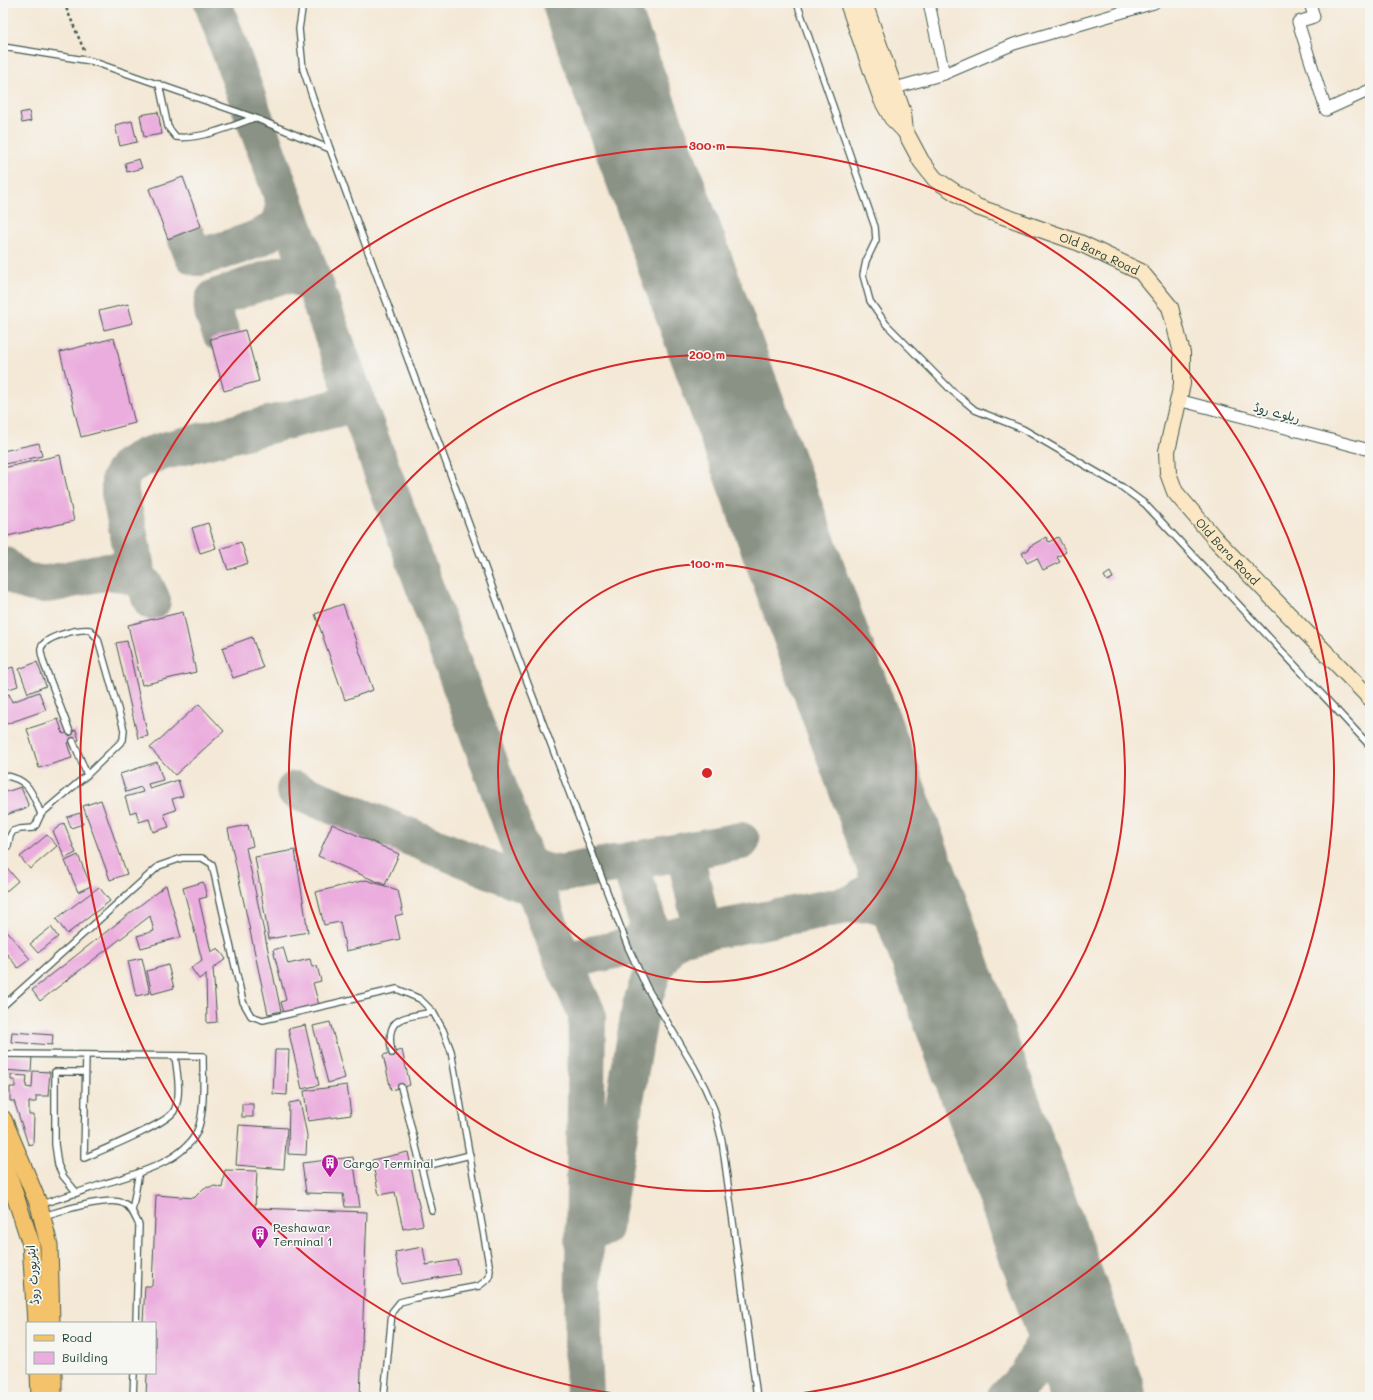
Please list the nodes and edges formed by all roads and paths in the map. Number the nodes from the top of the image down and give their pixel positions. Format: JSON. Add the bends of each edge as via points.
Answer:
{"nodes":[{"id":1,"x":64,"y":3,"type":"edge"},
{"id":2,"x":303,"y":3,"type":"edge"},
{"id":3,"x":797,"y":3,"type":"edge"},
{"id":4,"x":848,"y":3,"type":"edge"},
{"id":5,"x":864,"y":3,"type":"edge"},
{"id":6,"x":929,"y":3,"type":"edge"},
{"id":7,"x":1154,"y":3,"type":"edge"},
{"id":8,"x":1310,"y":3,"type":"edge"},
{"id":9,"x":81,"y":44,"type":"dead end"},
{"id":10,"x":3,"y":46,"type":"edge"},
{"id":11,"x":944,"y":74,"type":"junction"},
{"id":12,"x":159,"y":84,"type":"junction"},
{"id":13,"x":895,"y":88,"type":"junction"},
{"id":14,"x":1370,"y":90,"type":"edge"},
{"id":15,"x":255,"y":118,"type":"junction"},
{"id":16,"x":905,"y":131,"type":"junction"},
{"id":17,"x":330,"y":149,"type":"junction"},
{"id":18,"x":1178,"y":400,"type":"junction"},
{"id":19,"x":1370,"y":450,"type":"edge"},
{"id":20,"x":1370,"y":698,"type":"edge"},
{"id":21,"x":70,"y":732,"type":"dead end"},
{"id":22,"x":73,"y":741,"type":"dead end"},
{"id":23,"x":1370,"y":746,"type":"edge"},
{"id":24,"x":3,"y":775,"type":"edge"},
{"id":25,"x":87,"y":775,"type":"junction"},
{"id":26,"x":41,"y":814,"type":"junction"},
{"id":27,"x":3,"y":850,"type":"edge"},
{"id":28,"x":3,"y":1006,"type":"edge"},
{"id":29,"x":433,"y":1012,"type":"junction"},
{"id":30,"x":392,"y":1052,"type":"dead end"},
{"id":31,"x":3,"y":1054,"type":"edge"},
{"id":32,"x":86,"y":1055,"type":"junction"},
{"id":33,"x":175,"y":1056,"type":"junction"},
{"id":34,"x":86,"y":1072,"type":"junction"},
{"id":35,"x":401,"y":1087,"type":"dead end"},
{"id":36,"x":3,"y":1119,"type":"edge"},
{"id":37,"x":470,"y":1155,"type":"junction"},
{"id":38,"x":3,"y":1159,"type":"edge"},
{"id":39,"x":422,"y":1167,"type":"junction"},
{"id":40,"x":139,"y":1172,"type":"junction"},
{"id":41,"x":77,"y":1193,"type":"junction"},
{"id":42,"x":41,"y":1210,"type":"junction"},
{"id":43,"x":432,"y":1210,"type":"dead end"},
{"id":44,"x":132,"y":1211,"type":"junction"},
{"id":45,"x":36,"y":1322,"type":"edge"},
{"id":46,"x":51,"y":1322,"type":"edge"},
{"id":47,"x":136,"y":1322,"type":"edge"},
{"id":48,"x":39,"y":1374,"type":"edge"},
{"id":49,"x":53,"y":1374,"type":"edge"},
{"id":50,"x":134,"y":1374,"type":"edge"},
{"id":51,"x":40,"y":1397,"type":"edge"},
{"id":52,"x":54,"y":1397,"type":"edge"},
{"id":53,"x":133,"y":1397,"type":"edge"},
{"id":54,"x":384,"y":1397,"type":"edge"},
{"id":55,"x":757,"y":1397,"type":"edge"}],
"edges":[{"from":1,"to":9,"type":"path"},
{"from":2,"to":17,"type":"lane","via":[[300,29],[303,70]]},
{"from":3,"to":23,"type":"lane","via":[[875,227],[876,240],[866,261],[863,275],[870,301],[886,324],[951,390],[975,410],[1023,429],[1122,487],[1145,504]]},
{"from":4,"to":16,"type":"street","via":[[882,100],[892,118]]},
{"from":5,"to":13,"type":"street","name":"Old Bara Road"},
{"from":6,"to":11,"type":"street"},
{"from":7,"to":11,"type":"street","via":[[1014,44]]},
{"from":8,"to":14,"type":"street","via":[[1314,17],[1298,22],[1326,110]]},
{"from":10,"to":12,"type":"lane","via":[[91,61]]},
{"from":11,"to":13,"type":"street"},
{"from":12,"to":15,"type":"lane"},
{"from":12,"to":15,"type":"lane","via":[[168,127],[176,137],[193,137]]},
{"from":13,"to":16,"type":"street","name":"Old Bara Road","via":[[903,113]]},
{"from":15,"to":17,"type":"lane"},
{"from":16,"to":18,"type":"street","name":"Old Bara Road","via":[[921,161],[935,179],[977,207],[1080,243],[1141,272],[1170,307],[1182,353],[1182,384]]},
{"from":17,"to":55,"type":"lane","via":[[628,947],[647,988],[694,1067],[714,1109],[722,1141]]},
{"from":18,"to":19,"type":"street","name":"ریلوے روڈ"},
{"from":18,"to":20,"type":"street","name":"Old Bara Road","via":[[1167,451],[1168,473],[1175,492],[1217,540]]},
{"from":21,"to":25,"type":"lane","via":[[41,653],[47,640],[53,637],[90,630],[98,639],[124,736],[120,744]]},
{"from":22,"to":25,"type":"lane"},
{"from":24,"to":26,"type":"lane","via":[[22,780],[29,788]]},
{"from":25,"to":26,"type":"lane"},
{"from":26,"to":27,"type":"lane","via":[[34,828],[13,831],[8,846]]},
{"from":28,"to":29,"type":"lane","via":[[159,866],[182,858],[202,858],[212,864],[243,1002],[251,1016],[263,1020],[397,990],[420,999]]},
{"from":29,"to":30,"type":"lane","via":[[396,1021],[389,1038]]},
{"from":29,"to":37,"type":"lane","via":[[451,1051]]},
{"from":31,"to":32,"type":"lane"},
{"from":32,"to":33,"type":"lane"},
{"from":32,"to":34,"type":"lane"},
{"from":33,"to":34,"type":"lane","via":[[179,1096],[174,1112],[166,1120],[84,1158]]},
{"from":33,"to":40,"type":"lane","via":[[203,1056],[202,1115],[198,1131],[174,1157]]},
{"from":34,"to":41,"type":"lane","via":[[55,1072],[55,1144],[58,1165],[63,1176]]},
{"from":35,"to":39,"type":"lane"},
{"from":36,"to":42,"type":"main road"},
{"from":37,"to":39,"type":"lane"},
{"from":37,"to":54,"type":"lane","via":[[490,1270],[489,1278],[480,1286],[400,1302],[392,1312]]},
{"from":38,"to":45,"type":"main road","name":"ایئرپورٹ روڈ","via":[[31,1244]]},
{"from":39,"to":43,"type":"lane"},
{"from":40,"to":41,"type":"lane"},
{"from":40,"to":44,"type":"lane"},
{"from":41,"to":42,"type":"lane"},
{"from":42,"to":44,"type":"lane","via":[[108,1200],[124,1203]]},
{"from":42,"to":46,"type":"main road","via":[[49,1246]]},
{"from":44,"to":47,"type":"lane","via":[[139,1225]]},
{"from":48,"to":51,"type":"main road"},
{"from":49,"to":52,"type":"main road"},
{"from":50,"to":53,"type":"lane"}]}
